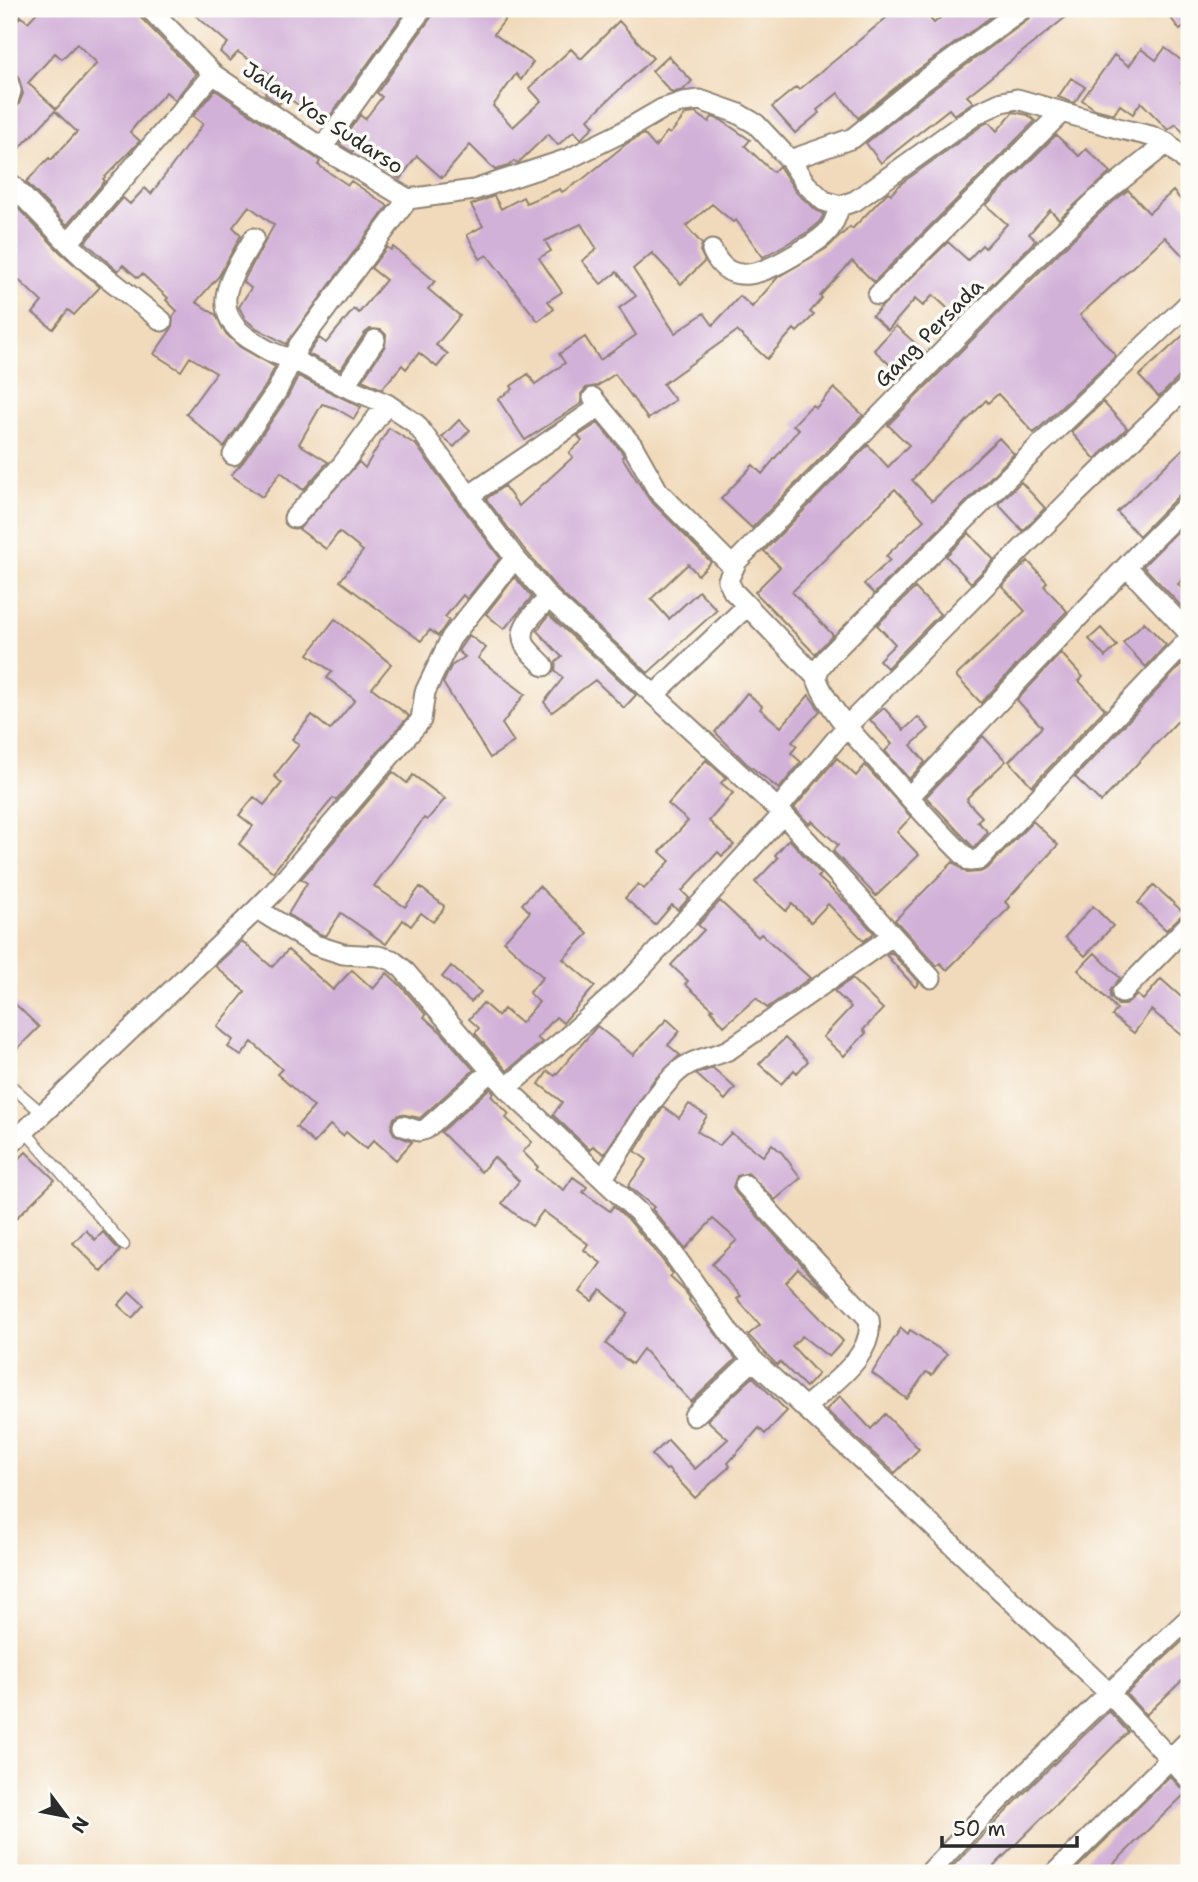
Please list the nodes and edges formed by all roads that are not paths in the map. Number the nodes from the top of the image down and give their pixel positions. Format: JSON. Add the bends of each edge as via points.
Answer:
{"nodes":[{"id":1,"x":150,"y":9,"type":"edge"},
{"id":2,"x":422,"y":9,"type":"edge"},
{"id":3,"x":1022,"y":9,"type":"edge"},
{"id":4,"x":213,"y":74,"type":"junction"},
{"id":5,"x":9,"y":84,"type":"edge"},
{"id":6,"x":9,"y":98,"type":"edge"},
{"id":7,"x":1062,"y":112,"type":"junction"},
{"id":8,"x":1167,"y":143,"type":"junction"},
{"id":9,"x":322,"y":148,"type":"junction"},
{"id":10,"x":790,"y":160,"type":"junction"},
{"id":11,"x":1189,"y":164,"type":"edge"},
{"id":12,"x":9,"y":182,"type":"edge"},
{"id":13,"x":408,"y":199,"type":"junction"},
{"id":14,"x":840,"y":206,"type":"junction"},
{"id":15,"x":254,"y":238,"type":"dead end"},
{"id":16,"x":68,"y":243,"type":"junction"},
{"id":17,"x":712,"y":250,"type":"dead end"},
{"id":18,"x":878,"y":295,"type":"dead end"},
{"id":19,"x":1189,"y":303,"type":"edge"},
{"id":20,"x":162,"y":321,"type":"dead end"},
{"id":21,"x":375,"y":340,"type":"dead end"},
{"id":22,"x":292,"y":359,"type":"junction"},
{"id":23,"x":1189,"y":385,"type":"edge"},
{"id":24,"x":344,"y":386,"type":"junction"},
{"id":25,"x":387,"y":404,"type":"junction"},
{"id":26,"x":233,"y":455,"type":"dead end"},
{"id":27,"x":470,"y":495,"type":"junction"},
{"id":28,"x":1189,"y":503,"type":"edge"},
{"id":29,"x":294,"y":518,"type":"dead end"},
{"id":30,"x":515,"y":558,"type":"junction"},
{"id":31,"x":1131,"y":561,"type":"junction"},
{"id":32,"x":733,"y":566,"type":"junction"},
{"id":33,"x":549,"y":598,"type":"junction"},
{"id":34,"x":747,"y":606,"type":"junction"},
{"id":35,"x":1189,"y":633,"type":"edge"},
{"id":36,"x":1189,"y":639,"type":"edge"},
{"id":37,"x":544,"y":666,"type":"dead end"},
{"id":38,"x":816,"y":677,"type":"junction"},
{"id":39,"x":654,"y":695,"type":"junction"},
{"id":40,"x":846,"y":726,"type":"junction"},
{"id":41,"x":909,"y":797,"type":"junction"},
{"id":42,"x":781,"y":811,"type":"junction"},
{"id":43,"x":257,"y":909,"type":"junction"},
{"id":44,"x":1189,"y":924,"type":"edge"},
{"id":45,"x":892,"y":936,"type":"junction"},
{"id":46,"x":931,"y":978,"type":"dead end"},
{"id":47,"x":1122,"y":993,"type":"dead end"},
{"id":48,"x":491,"y":1071,"type":"junction"},
{"id":49,"x":9,"y":1084,"type":"edge"},
{"id":50,"x":506,"y":1088,"type":"junction"},
{"id":51,"x":42,"y":1113,"type":"junction"},
{"id":52,"x":403,"y":1126,"type":"dead end"},
{"id":53,"x":24,"y":1130,"type":"junction"},
{"id":54,"x":9,"y":1146,"type":"edge"},
{"id":55,"x":603,"y":1178,"type":"junction"},
{"id":56,"x":745,"y":1185,"type":"dead end"},
{"id":57,"x":124,"y":1245,"type":"dead end"},
{"id":58,"x":752,"y":1360,"type":"junction"},
{"id":59,"x":805,"y":1408,"type":"junction"},
{"id":60,"x":694,"y":1416,"type":"dead end"},
{"id":61,"x":1189,"y":1618,"type":"edge"},
{"id":62,"x":1109,"y":1693,"type":"junction"},
{"id":63,"x":1189,"y":1740,"type":"edge"},
{"id":64,"x":1169,"y":1760,"type":"junction"},
{"id":65,"x":1189,"y":1779,"type":"edge"},
{"id":66,"x":929,"y":1873,"type":"edge"},
{"id":67,"x":1055,"y":1873,"type":"edge"}],
"edges":[{"from":1,"to":4,"type":"street","name":"Jalan Yos Sudarso"},
{"from":2,"to":9,"type":"street"},
{"from":3,"to":10,"type":"street","via":[[853,138]]},
{"from":4,"to":9,"type":"street","name":"Jalan Yos Sudarso"},
{"from":4,"to":16,"type":"street"},
{"from":5,"to":6,"type":"street"},
{"from":7,"to":8,"type":"street"},
{"from":7,"to":14,"type":"street","via":[[1017,99],[1002,102],[978,113],[855,201]]},
{"from":7,"to":18,"type":"street"},
{"from":8,"to":11,"type":"street"},
{"from":8,"to":32,"type":"street","name":"Gang Persada","via":[[1096,201],[1018,275]]},
{"from":9,"to":13,"type":"street","name":"Jalan Yos Sudarso"},
{"from":10,"to":13,"type":"street","name":"Jalan Yos Sudarso","via":[[755,124],[701,100],[662,109],[568,159],[474,190]]},
{"from":10,"to":14,"type":"street","name":"Jalan Yos Sudarso","via":[[824,201]]},
{"from":12,"to":16,"type":"street"},
{"from":13,"to":22,"type":"street"},
{"from":14,"to":17,"type":"street","via":[[831,229],[805,249],[755,275],[731,271],[716,260]]},
{"from":15,"to":22,"type":"street","via":[[230,279],[225,304],[228,318],[271,354]]},
{"from":16,"to":20,"type":"street"},
{"from":19,"to":38,"type":"street","via":[[828,657]]},
{"from":21,"to":24,"type":"street"},
{"from":22,"to":24,"type":"street"},
{"from":22,"to":26,"type":"street","via":[[277,391]]},
{"from":23,"to":40,"type":"street"},
{"from":24,"to":25,"type":"street"},
{"from":25,"to":27,"type":"street","via":[[416,425]]},
{"from":25,"to":29,"type":"street","via":[[342,465]]},
{"from":27,"to":30,"type":"street"},
{"from":27,"to":32,"type":"street","via":[[596,403],[632,445],[658,491]]},
{"from":28,"to":31,"type":"street"},
{"from":30,"to":33,"type":"street"},
{"from":30,"to":43,"type":"street","via":[[451,638],[428,686],[418,725]]},
{"from":31,"to":35,"type":"street"},
{"from":31,"to":41,"type":"street"},
{"from":32,"to":34,"type":"street","via":[[728,580]]},
{"from":33,"to":37,"type":"street","via":[[525,625],[524,635],[525,645]]},
{"from":33,"to":39,"type":"street"},
{"from":34,"to":38,"type":"street"},
{"from":34,"to":39,"type":"street"},
{"from":36,"to":41,"type":"street","via":[[979,860],[970,860]]},
{"from":38,"to":40,"type":"street"},
{"from":39,"to":42,"type":"street"},
{"from":40,"to":41,"type":"street"},
{"from":40,"to":42,"type":"street"},
{"from":42,"to":45,"type":"street"},
{"from":42,"to":50,"type":"street","via":[[650,960]]},
{"from":43,"to":48,"type":"street","via":[[315,945],[392,960]]},
{"from":43,"to":51,"type":"street"},
{"from":44,"to":47,"type":"street"},
{"from":45,"to":46,"type":"street"},
{"from":45,"to":55,"type":"street","via":[[724,1053],[677,1072]]},
{"from":48,"to":50,"type":"street"},
{"from":48,"to":52,"type":"street","via":[[426,1129],[419,1132]]},
{"from":49,"to":51,"type":"lane"},
{"from":50,"to":55,"type":"street"},
{"from":51,"to":53,"type":"street"},
{"from":53,"to":54,"type":"street"},
{"from":53,"to":57,"type":"lane"},
{"from":55,"to":58,"type":"street","via":[[670,1249]]},
{"from":56,"to":59,"type":"street","via":[[869,1319],[871,1330],[864,1352]]},
{"from":58,"to":59,"type":"street"},
{"from":58,"to":60,"type":"street"},
{"from":59,"to":62,"type":"street"},
{"from":61,"to":62,"type":"street"},
{"from":62,"to":64,"type":"street"},
{"from":62,"to":66,"type":"street"},
{"from":63,"to":64,"type":"street"},
{"from":64,"to":65,"type":"street"},
{"from":64,"to":67,"type":"street"}]}
